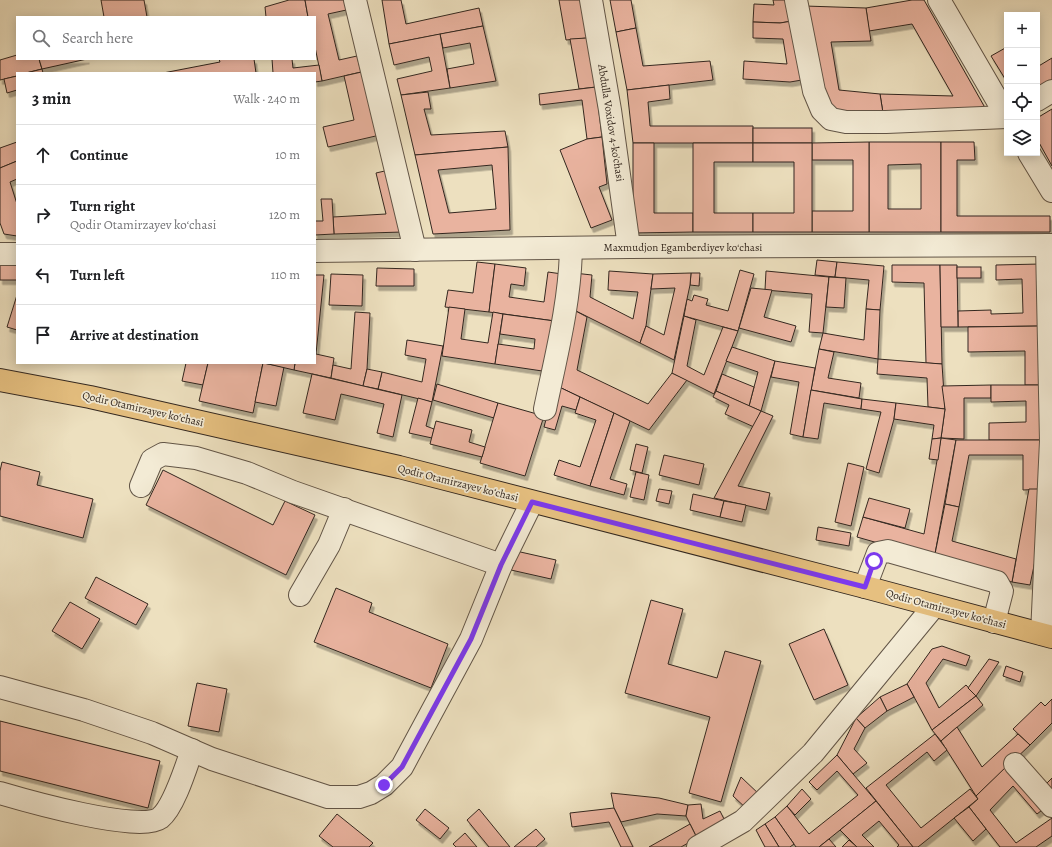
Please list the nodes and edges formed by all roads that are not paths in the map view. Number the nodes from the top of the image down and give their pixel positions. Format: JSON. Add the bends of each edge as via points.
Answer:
{"nodes":[{"id":1,"x":355,"y":0,"type":"edge"},
{"id":2,"x":591,"y":0,"type":"edge"},
{"id":3,"x":796,"y":0,"type":"edge"},
{"id":4,"x":939,"y":0,"type":"edge"},
{"id":5,"x":1052,"y":91,"type":"edge"},
{"id":6,"x":1040,"y":98,"type":"edge"},
{"id":7,"x":1004,"y":112,"type":"edge"},
{"id":8,"x":1004,"y":117,"type":"edge"},
{"id":9,"x":1031,"y":156,"type":"edge"},
{"id":10,"x":1052,"y":191,"type":"edge"},
{"id":11,"x":1050,"y":245,"type":"edge"},
{"id":12,"x":629,"y":247,"type":"junction"},
{"id":13,"x":571,"y":248,"type":"junction"},
{"id":14,"x":415,"y":250,"type":"junction"},
{"id":15,"x":316,"y":251,"type":"edge"},
{"id":16,"x":0,"y":254,"type":"edge"},
{"id":17,"x":16,"y":254,"type":"edge"},
{"id":18,"x":0,"y":380,"type":"edge"},
{"id":19,"x":545,"y":409,"type":"dead end"},
{"id":20,"x":141,"y":486,"type":"dead end"},
{"id":21,"x":532,"y":502,"type":"junction"},
{"id":22,"x":344,"y":509,"type":"junction"},
{"id":23,"x":501,"y":565,"type":"junction"},
{"id":24,"x":865,"y":587,"type":"junction"},
{"id":25,"x":300,"y":595,"type":"dead end"},
{"id":26,"x":934,"y":606,"type":"junction"},
{"id":27,"x":994,"y":622,"type":"junction"},
{"id":28,"x":1047,"y":635,"type":"edge"},
{"id":29,"x":0,"y":687,"type":"edge"},
{"id":30,"x":192,"y":750,"type":"junction"},
{"id":31,"x":1015,"y":764,"type":"dead end"},
{"id":32,"x":0,"y":793,"type":"edge"},
{"id":33,"x":1052,"y":806,"type":"edge"},
{"id":34,"x":698,"y":847,"type":"edge"}],
"edges":[{"from":1,"to":14,"type":"street"},
{"from":2,"to":12,"type":"street","name":"Abdulla Voxidov 4-ko'chasi"},
{"from":3,"to":8,"type":"street","via":[[814,91],[822,110],[832,119],[846,122],[886,122]]},
{"from":4,"to":7,"type":"street"},
{"from":5,"to":6,"type":"street"},
{"from":9,"to":10,"type":"street"},
{"from":11,"to":12,"type":"street","name":"Maxmudjon Egamberdiyev koʻchasi"},
{"from":11,"to":28,"type":"street","via":[[1051,441]]},
{"from":12,"to":13,"type":"street","name":"Maxmudjon Egamberdiyev koʻchasi"},
{"from":13,"to":14,"type":"street","name":"Maxmudjon Egamberdiyev koʻchasi"},
{"from":13,"to":19,"type":"street","via":[[570,280],[563,327]]},
{"from":14,"to":15,"type":"street","name":"Maxmudjon Egamberdiyev koʻchasi"},
{"from":16,"to":17,"type":"street"},
{"from":18,"to":21,"type":"main road","name":"Qodir Otamirzayev koʻchasi","via":[[90,397],[399,467]]},
{"from":20,"to":22,"type":"street","via":[[152,460],[163,454],[196,458],[247,473]]},
{"from":21,"to":23,"type":"street"},
{"from":21,"to":24,"type":"main road","name":"Qodir Otamirzayev koʻchasi"},
{"from":22,"to":23,"type":"street"},
{"from":22,"to":25,"type":"street","via":[[329,545]]},
{"from":23,"to":30,"type":"street","via":[[471,639],[402,767],[384,785],[371,793],[359,797],[328,797]]},
{"from":24,"to":26,"type":"main road","name":"Qodir Otamirzayev koʻchasi"},
{"from":24,"to":27,"type":"street","via":[[878,553],[888,551],[997,582],[1002,591]]},
{"from":26,"to":27,"type":"main road","name":"Qodir Otamirzayev koʻchasi"},
{"from":26,"to":34,"type":"street","via":[[808,758],[743,821]]},
{"from":27,"to":28,"type":"main road","name":"Qodir Otamirzayev koʻchasi"},
{"from":29,"to":30,"type":"street","via":[[84,710],[152,733]]},
{"from":30,"to":32,"type":"street","via":[[169,807],[160,818],[151,823],[113,820]]},
{"from":31,"to":33,"type":"street"}]}
